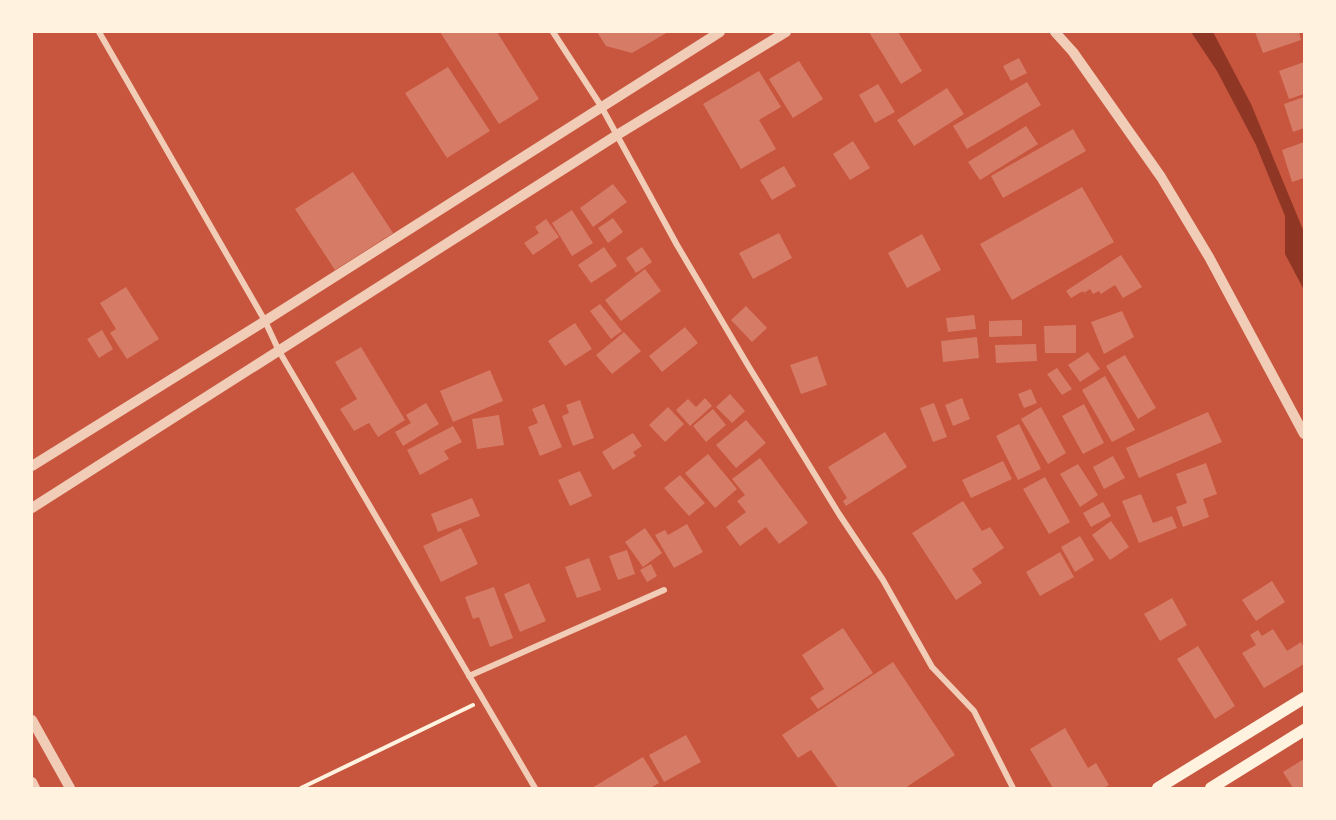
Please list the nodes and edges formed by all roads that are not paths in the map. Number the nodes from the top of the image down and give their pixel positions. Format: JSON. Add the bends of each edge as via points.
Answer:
{"nodes":[{"id":1,"x":99,"y":32,"type":"edge"},
{"id":2,"x":553,"y":32,"type":"edge"},
{"id":3,"x":720,"y":32,"type":"edge"},
{"id":4,"x":786,"y":32,"type":"edge"},
{"id":5,"x":1055,"y":32,"type":"edge"},
{"id":6,"x":1063,"y":32,"type":"edge"},
{"id":7,"x":1073,"y":52,"type":"junction"},
{"id":8,"x":601,"y":106,"type":"junction"},
{"id":9,"x":617,"y":135,"type":"junction"},
{"id":10,"x":265,"y":321,"type":"junction"},
{"id":11,"x":279,"y":351,"type":"junction"},
{"id":12,"x":1305,"y":434,"type":"edge"},
{"id":13,"x":32,"y":466,"type":"edge"},
{"id":14,"x":32,"y":508,"type":"edge"},
{"id":15,"x":664,"y":590,"type":"dead end"},
{"id":16,"x":469,"y":676,"type":"junction"},
{"id":17,"x":1305,"y":698,"type":"edge"},
{"id":18,"x":32,"y":720,"type":"edge"},
{"id":19,"x":1305,"y":730,"type":"edge"},
{"id":20,"x":32,"y":782,"type":"edge"},
{"id":21,"x":35,"y":789,"type":"edge"},
{"id":22,"x":70,"y":789,"type":"edge"},
{"id":23,"x":535,"y":789,"type":"edge"},
{"id":24,"x":1013,"y":789,"type":"edge"},
{"id":25,"x":1158,"y":789,"type":"edge"},
{"id":26,"x":1211,"y":789,"type":"edge"}],
"edges":[{"from":1,"to":10,"type":"street"},
{"from":2,"to":8,"type":"street"},
{"from":3,"to":8,"type":"street"},
{"from":4,"to":9,"type":"street"},
{"from":5,"to":7,"type":"street"},
{"from":6,"to":7,"type":"street"},
{"from":7,"to":12,"type":"street","via":[[1161,177]]},
{"from":8,"to":9,"type":"street"},
{"from":8,"to":10,"type":"street"},
{"from":9,"to":11,"type":"street"},
{"from":9,"to":24,"type":"street","via":[[677,245],[883,580],[932,667],[974,711]]},
{"from":10,"to":11,"type":"street"},
{"from":10,"to":13,"type":"street"},
{"from":11,"to":14,"type":"street"},
{"from":11,"to":16,"type":"street"},
{"from":15,"to":16,"type":"street"},
{"from":16,"to":23,"type":"street"},
{"from":17,"to":25,"type":"main road"},
{"from":18,"to":22,"type":"street"},
{"from":19,"to":26,"type":"main road"},
{"from":20,"to":21,"type":"street"}]}
